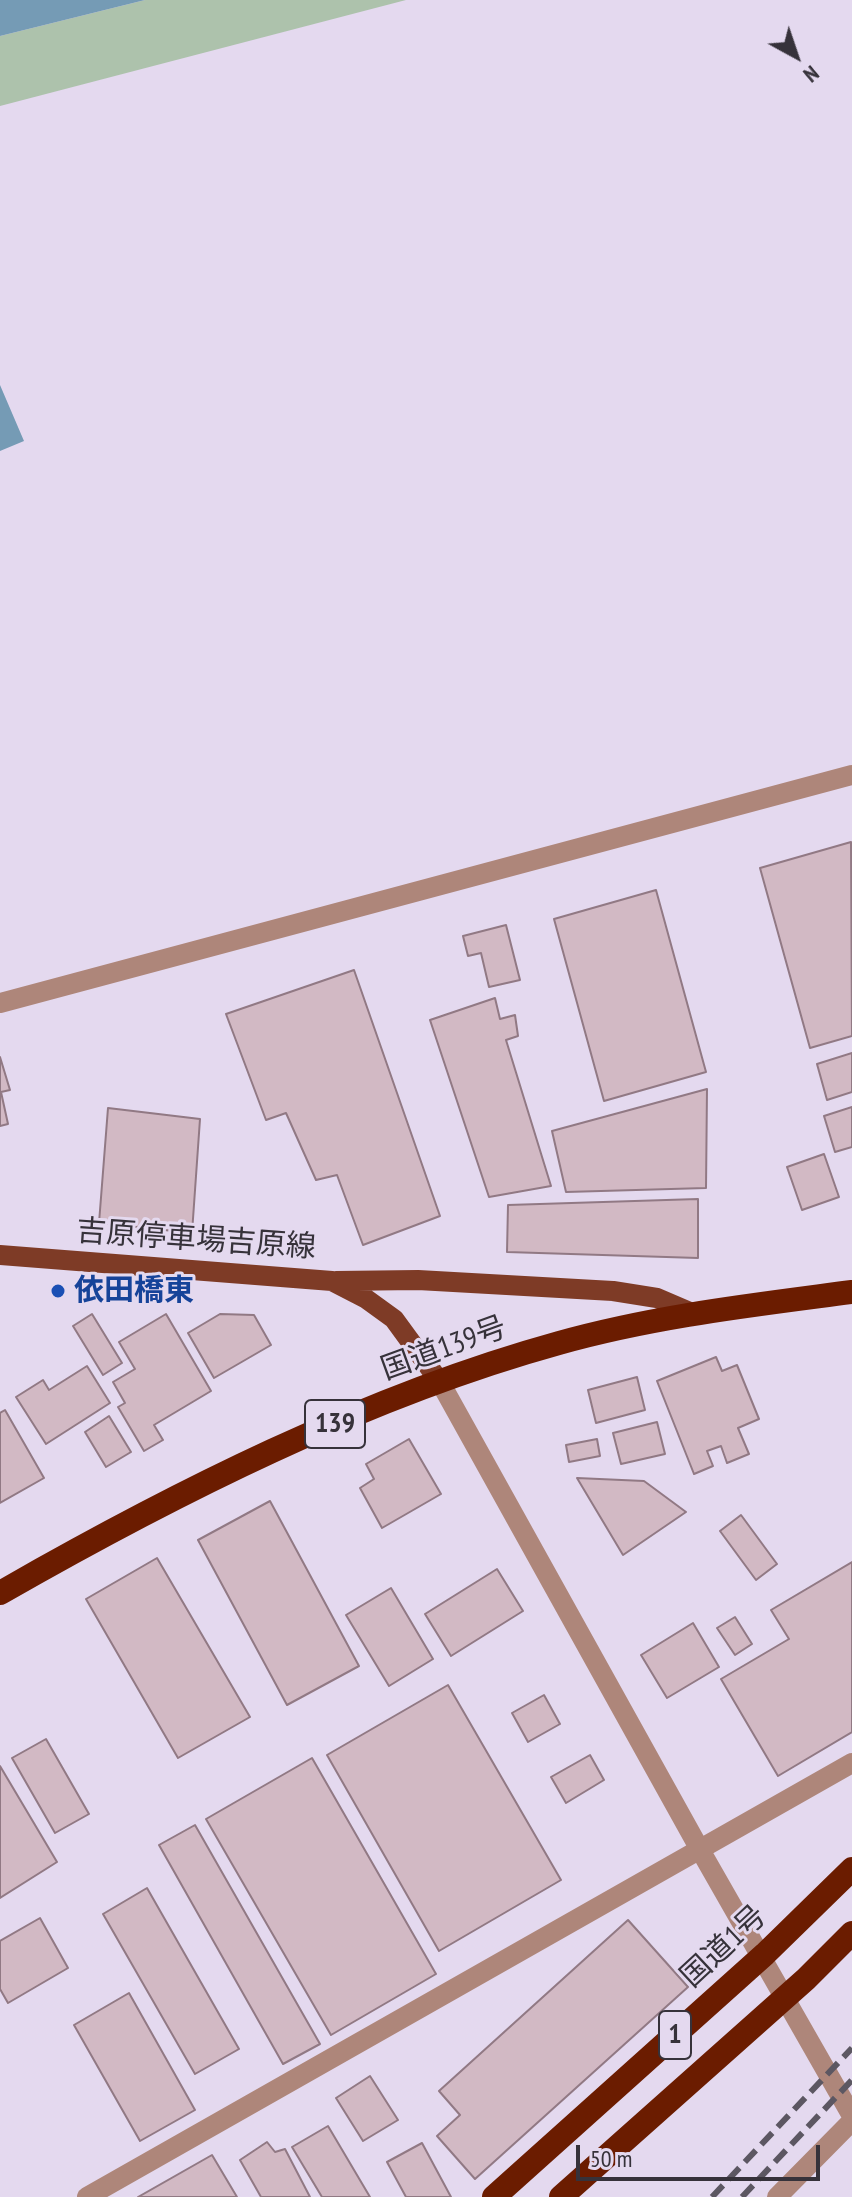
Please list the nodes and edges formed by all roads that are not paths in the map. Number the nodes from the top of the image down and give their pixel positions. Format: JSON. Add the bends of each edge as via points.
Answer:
{"nodes":[{"id":1,"x":852,"y":775,"type":"edge"},
{"id":2,"x":0,"y":1003,"type":"edge"},
{"id":3,"x":0,"y":1255,"type":"edge"},
{"id":4,"x":332,"y":1281,"type":"junction"},
{"id":5,"x":852,"y":1292,"type":"edge"},
{"id":6,"x":692,"y":1313,"type":"junction"},
{"id":7,"x":440,"y":1382,"type":"junction"},
{"id":8,"x":0,"y":1593,"type":"edge"},
{"id":9,"x":852,"y":1763,"type":"edge"},
{"id":10,"x":699,"y":1848,"type":"junction"},
{"id":11,"x":852,"y":1869,"type":"edge"},
{"id":12,"x":852,"y":1933,"type":"edge"},
{"id":13,"x":852,"y":2118,"type":"edge"},
{"id":14,"x":87,"y":2197,"type":"edge"},
{"id":15,"x":494,"y":2197,"type":"edge"},
{"id":16,"x":561,"y":2197,"type":"edge"},
{"id":17,"x":777,"y":2197,"type":"edge"}],
"edges":[{"from":1,"to":2,"type":"street"},
{"from":3,"to":4,"type":"main road","name":"吉原停車場吉原線"},
{"from":4,"to":6,"type":"main road","via":[[418,1280],[613,1291],[657,1298]]},
{"from":4,"to":7,"type":"main road","name":"吉原停車場吉原線","via":[[394,1319]]},
{"from":5,"to":6,"type":"highway","name":"国道139号","number":"139"},
{"from":6,"to":7,"type":"highway","name":"国道139号","number":"139","via":[[559,1343]]},
{"from":7,"to":8,"type":"highway","name":"国道139号","number":"139","via":[[302,1437],[100,1535]]},
{"from":7,"to":10,"type":"street"},
{"from":9,"to":10,"type":"street"},
{"from":10,"to":13,"type":"street"},
{"from":10,"to":14,"type":"street"},
{"from":11,"to":15,"type":"highway","name":"国道1号","number":"1","bridge":true},
{"from":12,"to":16,"type":"highway","number":"1","bridge":true},
{"from":13,"to":17,"type":"street"}]}
